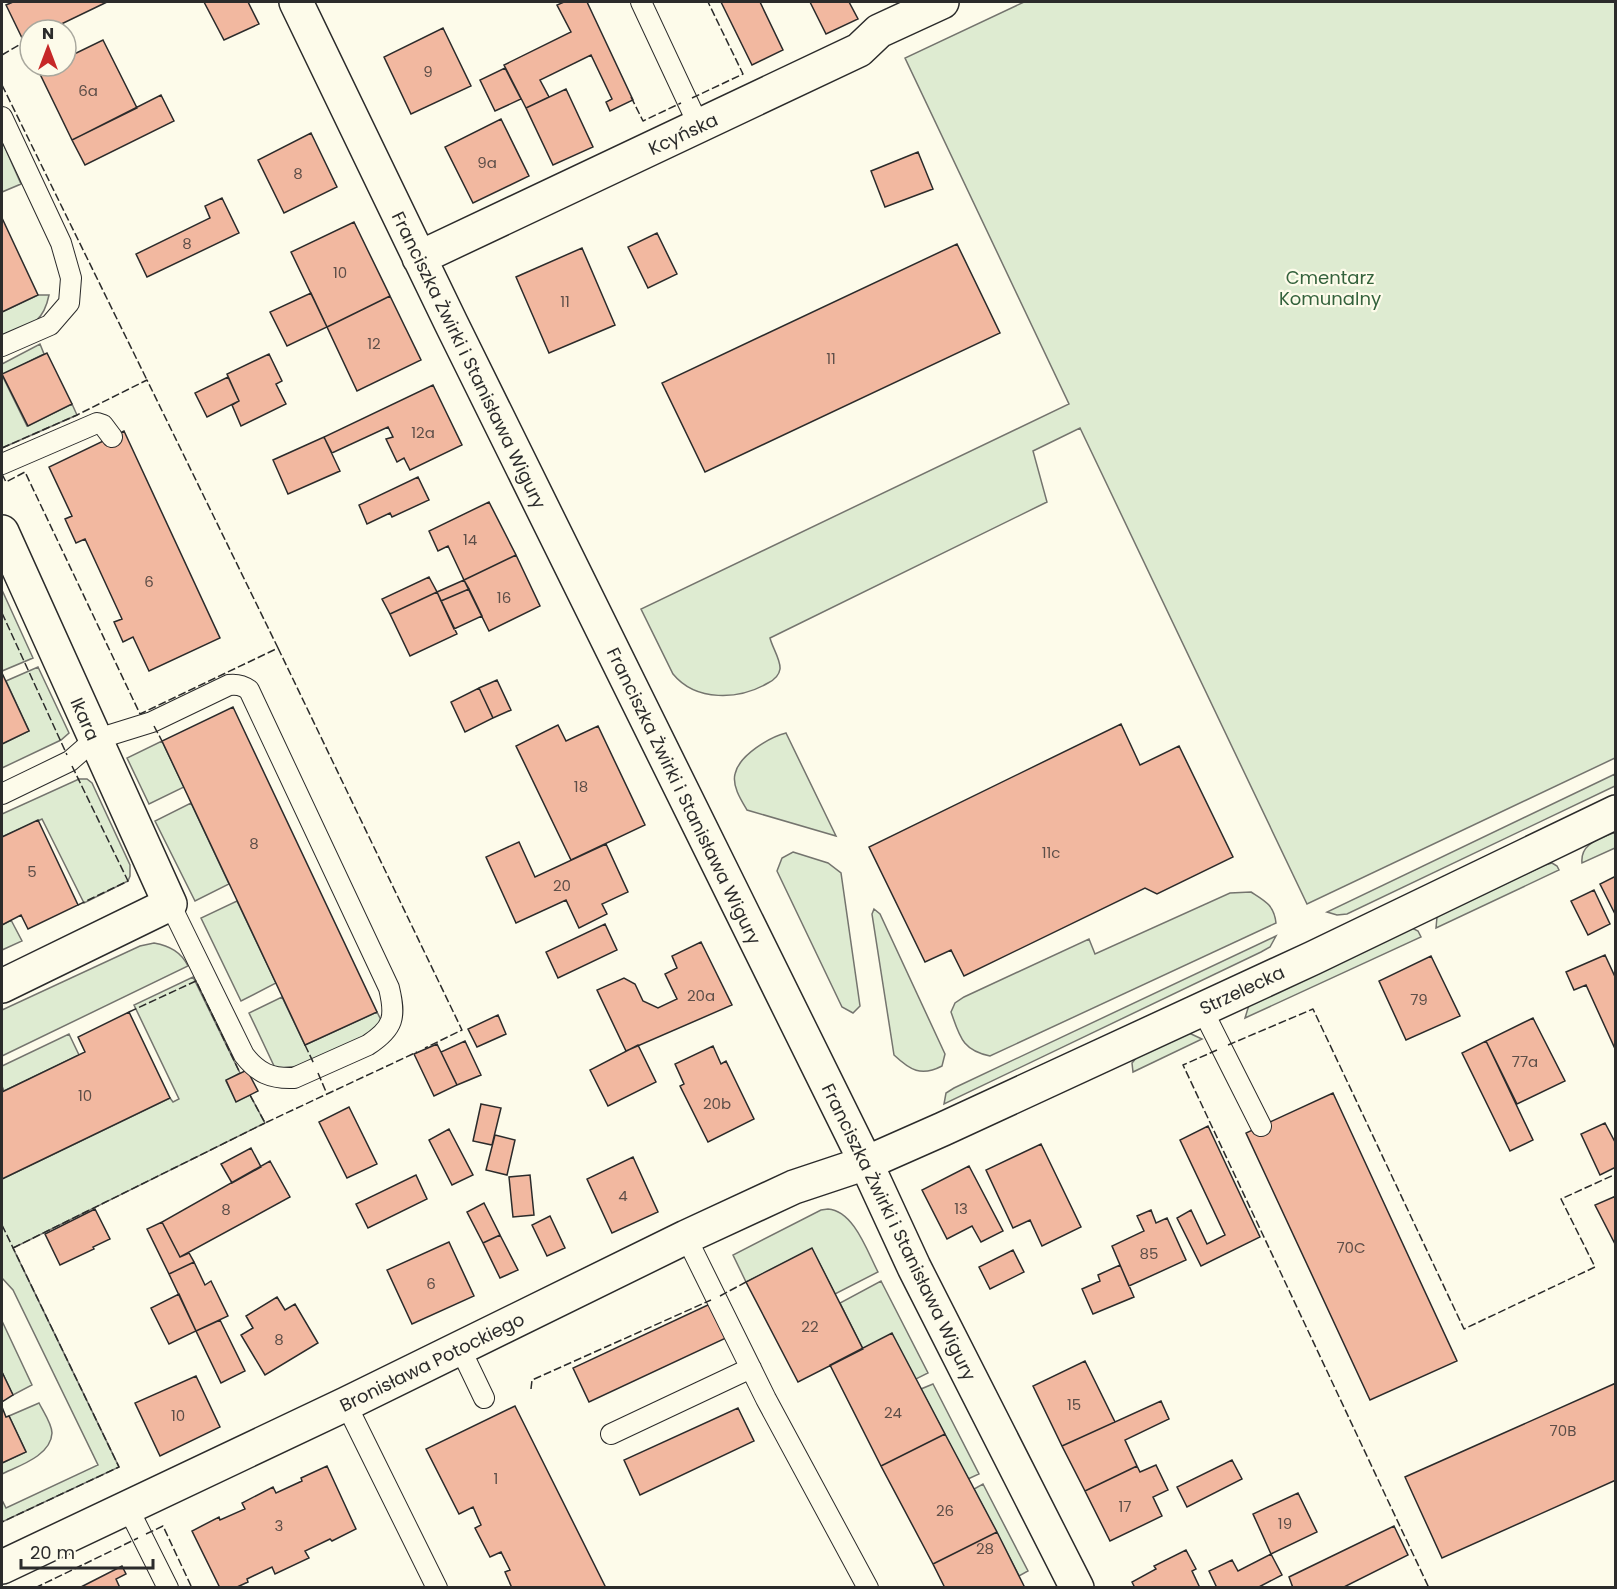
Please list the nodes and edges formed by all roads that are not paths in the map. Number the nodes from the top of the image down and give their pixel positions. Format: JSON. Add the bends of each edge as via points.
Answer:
{"nodes":[{"id":1,"x":296,"y":2,"type":"edge"},
{"id":2,"x":641,"y":2,"type":"edge"},
{"id":3,"x":942,"y":2,"type":"edge"},
{"id":4,"x":2,"y":117,"type":"edge"},
{"id":5,"x":699,"y":126,"type":"junction"},
{"id":6,"x":419,"y":258,"type":"junction"},
{"id":7,"x":2,"y":346,"type":"edge"},
{"id":8,"x":112,"y":436,"type":"dead end"},
{"id":9,"x":2,"y":464,"type":"edge"},
{"id":10,"x":2,"y":532,"type":"edge"},
{"id":11,"x":94,"y":740,"type":"junction"},
{"id":12,"x":2,"y":794,"type":"edge"},
{"id":13,"x":1616,"y":812,"type":"edge"},
{"id":14,"x":170,"y":904,"type":"junction"},
{"id":15,"x":2,"y":986,"type":"edge"},
{"id":16,"x":1202,"y":1009,"type":"junction"},
{"id":17,"x":1261,"y":1126,"type":"dead end"},
{"id":18,"x":866,"y":1163,"type":"junction"},
{"id":19,"x":686,"y":1238,"type":"junction"},
{"id":20,"x":460,"y":1348,"type":"junction"},
{"id":21,"x":751,"y":1368,"type":"junction"},
{"id":22,"x":484,"y":1398,"type":"dead end"},
{"id":23,"x":346,"y":1404,"type":"junction"},
{"id":24,"x":611,"y":1434,"type":"dead end"},
{"id":25,"x":128,"y":1508,"type":"junction"},
{"id":26,"x":2,"y":1567,"type":"edge"},
{"id":27,"x":168,"y":1587,"type":"edge"},
{"id":28,"x":437,"y":1587,"type":"edge"},
{"id":29,"x":868,"y":1587,"type":"edge"},
{"id":30,"x":1077,"y":1587,"type":"edge"}],
"edges":[{"from":1,"to":6,"type":"street","name":"Franciszka Żwirki i Stanisława Wigury"},
{"from":2,"to":5,"type":"lane"},
{"from":3,"to":5,"type":"street","name":"Kcyńska","via":[[879,31],[860,50]]},
{"from":4,"to":7,"type":"lane","via":[[61,243],[71,278],[69,303],[50,326]]},
{"from":5,"to":6,"type":"street","name":"Kcyńska"},
{"from":6,"to":18,"type":"street","name":"Franciszka Żwirki i Stanisława Wigury"},
{"from":8,"to":9,"type":"lane","via":[[97,423]]},
{"from":10,"to":11,"type":"street","name":"Ikara"},
{"from":11,"to":12,"type":"lane","via":[[70,761]]},
{"from":11,"to":14,"type":"street","name":"Ikara"},
{"from":11,"to":14,"type":"lane","name":"Ikara","via":[[152,722],[229,685],[238,684],[249,690],[389,988],[394,1013],[391,1024],[378,1038],[316,1069],[294,1078],[267,1076],[244,1055]]},
{"from":13,"to":16,"type":"street","name":"Strzelecka"},
{"from":14,"to":15,"type":"street"},
{"from":16,"to":17,"type":"lane"},
{"from":16,"to":18,"type":"street","name":"Strzelecka"},
{"from":18,"to":19,"type":"street","name":"Bronisława Potockiego","via":[[794,1187]]},
{"from":18,"to":30,"type":"street","name":"Franciszka Żwirki i Stanisława Wigury","via":[[914,1267]]},
{"from":19,"to":20,"type":"street","name":"Bronisława Potockiego"},
{"from":19,"to":21,"type":"lane"},
{"from":20,"to":22,"type":"lane"},
{"from":20,"to":23,"type":"street","name":"Bronisława Potockiego"},
{"from":21,"to":24,"type":"lane"},
{"from":21,"to":29,"type":"lane"},
{"from":23,"to":25,"type":"street","name":"Bronisława Potockiego"},
{"from":23,"to":28,"type":"lane"},
{"from":25,"to":26,"type":"street","name":"Bronisława Potockiego"},
{"from":25,"to":27,"type":"lane"}]}
